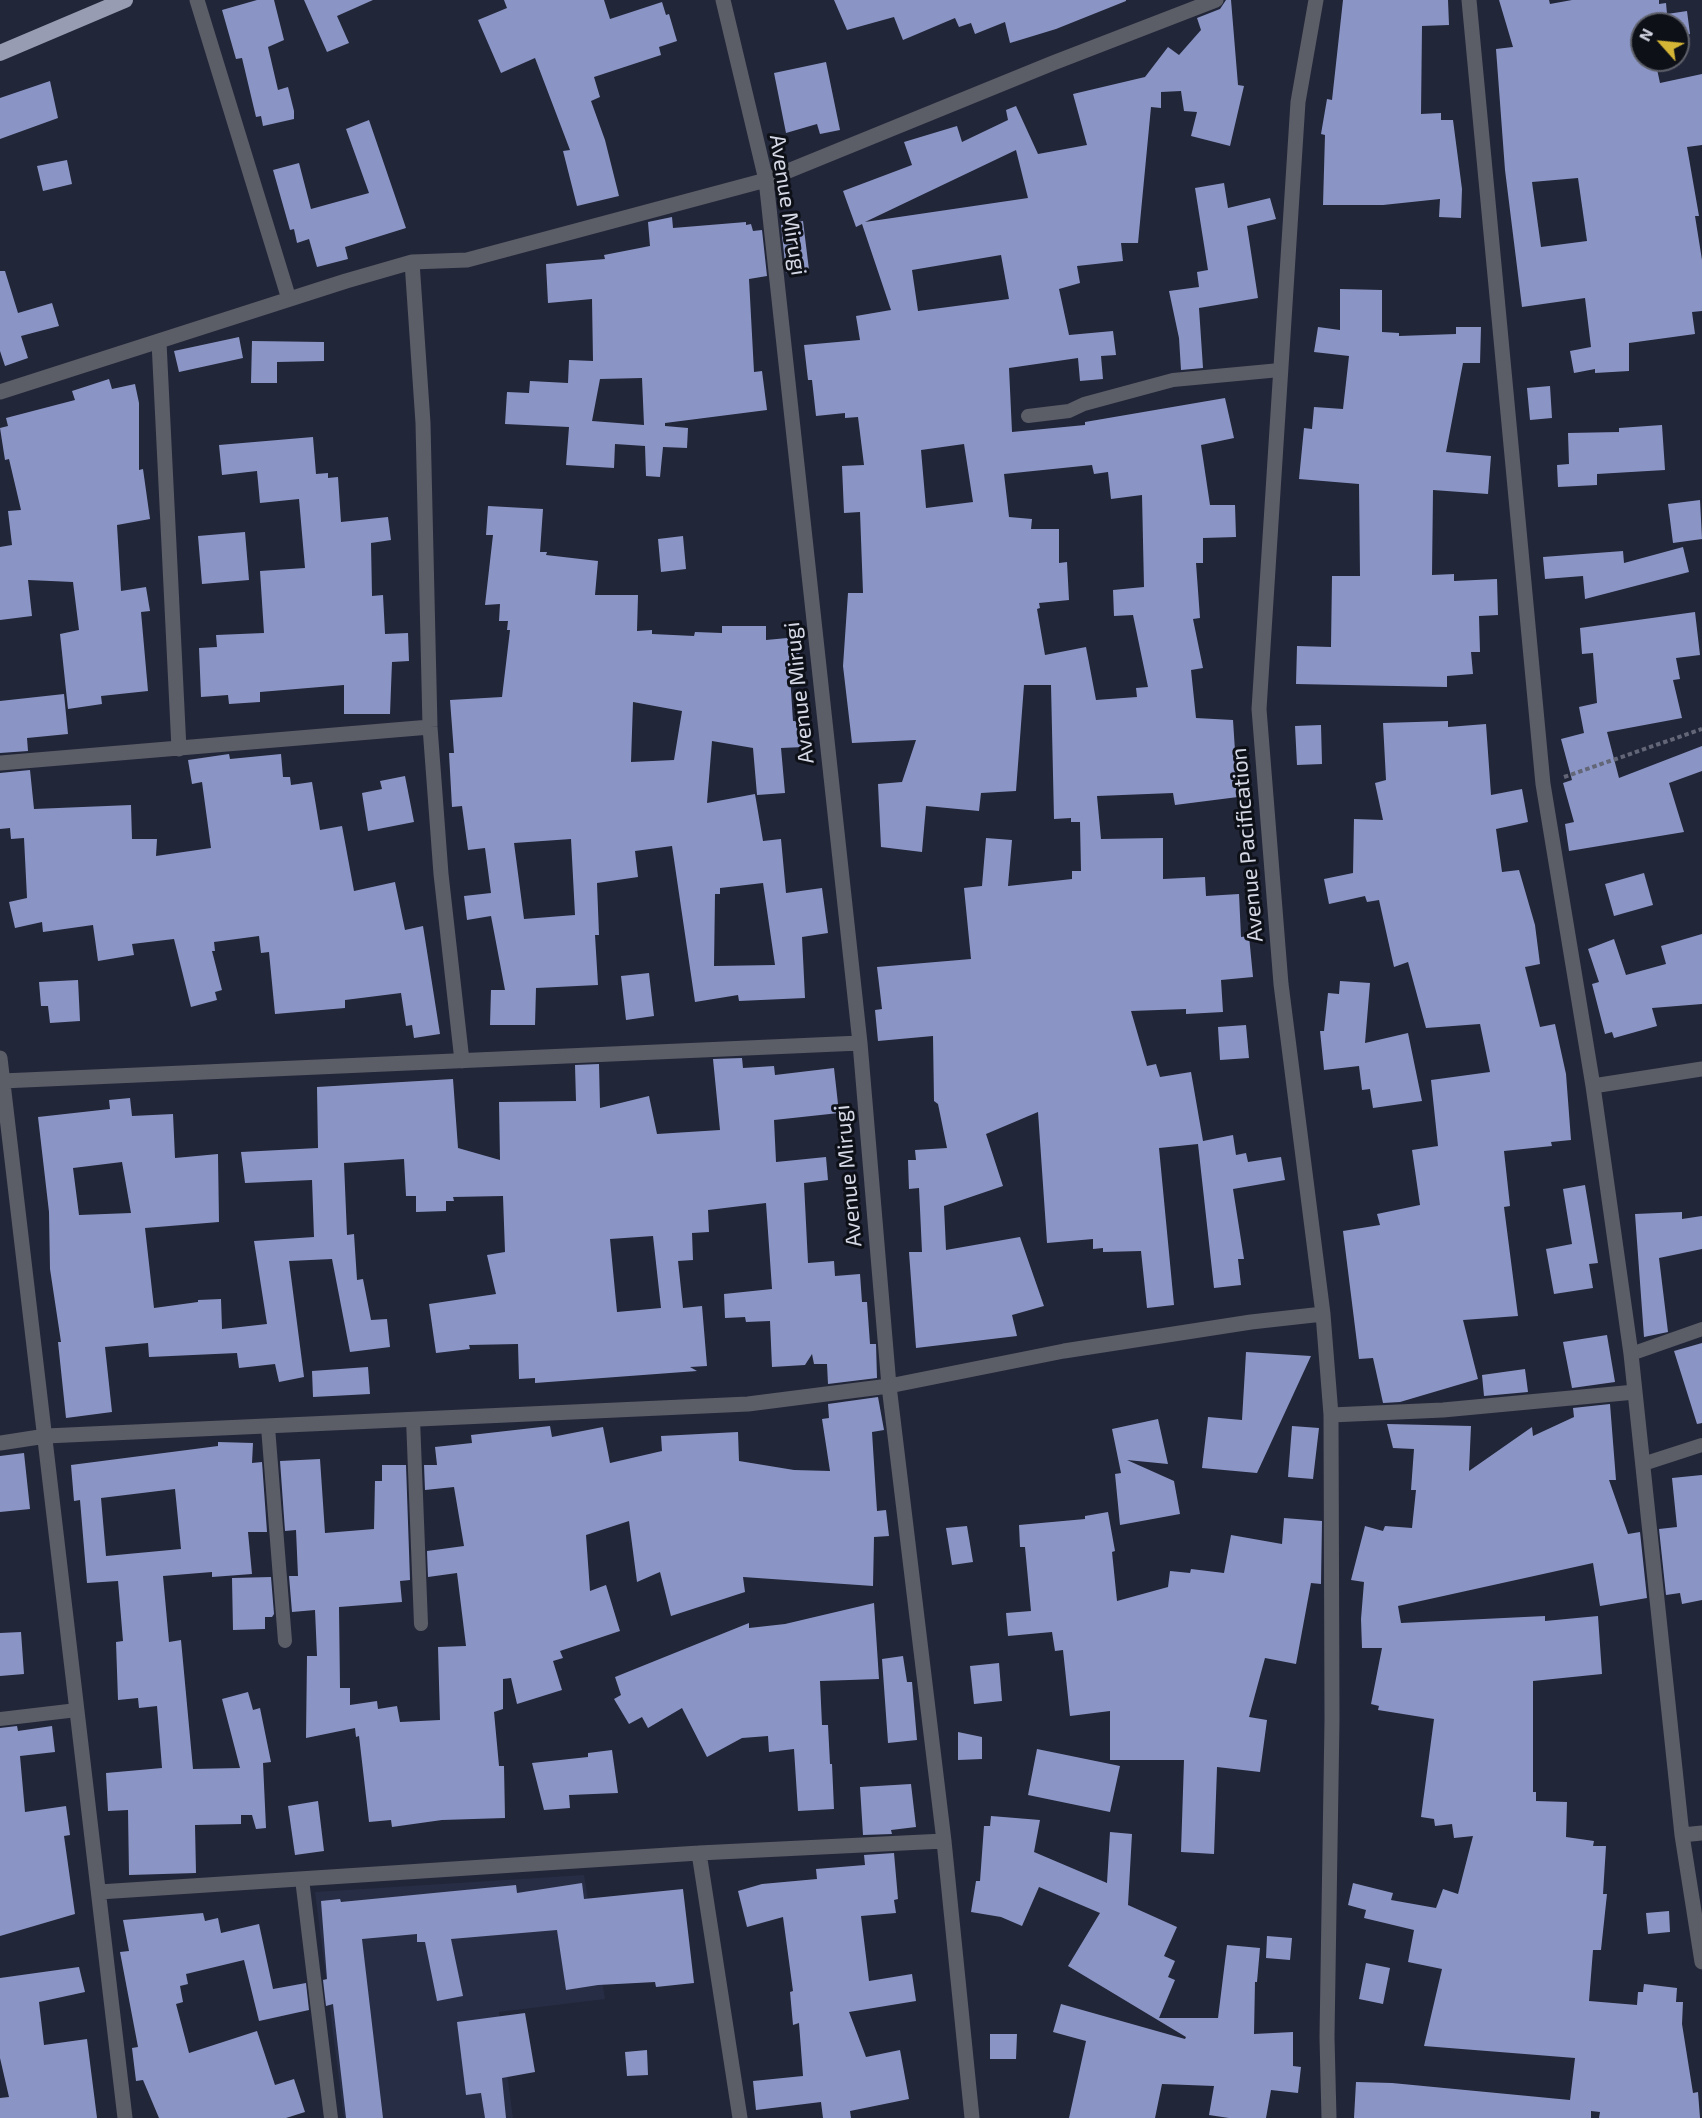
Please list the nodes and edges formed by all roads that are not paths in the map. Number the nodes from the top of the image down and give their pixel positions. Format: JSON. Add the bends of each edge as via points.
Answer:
{"nodes":[{"id":1,"x":125,"y":0,"type":"edge"},
{"id":2,"x":197,"y":0,"type":"edge"},
{"id":3,"x":723,"y":0,"type":"edge"},
{"id":4,"x":1216,"y":0,"type":"edge"},
{"id":5,"x":1316,"y":0,"type":"edge"},
{"id":6,"x":1468,"y":0,"type":"edge"},
{"id":7,"x":0,"y":53,"type":"edge"},
{"id":8,"x":766,"y":180,"type":"junction"},
{"id":9,"x":412,"y":262,"type":"junction"},
{"id":10,"x":289,"y":299,"type":"junction"},
{"id":11,"x":159,"y":342,"type":"junction"},
{"id":12,"x":1280,"y":370,"type":"junction"},
{"id":13,"x":0,"y":392,"type":"edge"},
{"id":14,"x":1028,"y":416,"type":"dead end"},
{"id":15,"x":430,"y":727,"type":"junction"},
{"id":16,"x":179,"y":749,"type":"junction"},
{"id":17,"x":0,"y":763,"type":"edge"},
{"id":18,"x":860,"y":1043,"type":"junction"},
{"id":19,"x":0,"y":1058,"type":"edge"},
{"id":20,"x":462,"y":1061,"type":"junction"},
{"id":21,"x":1702,"y":1069,"type":"edge"},
{"id":22,"x":2,"y":1081,"type":"junction"},
{"id":23,"x":1593,"y":1086,"type":"junction"},
{"id":24,"x":1323,"y":1314,"type":"junction"},
{"id":25,"x":1702,"y":1329,"type":"edge"},
{"id":26,"x":1631,"y":1354,"type":"junction"},
{"id":27,"x":889,"y":1386,"type":"junction"},
{"id":28,"x":1635,"y":1392,"type":"junction"},
{"id":29,"x":1331,"y":1416,"type":"junction"},
{"id":30,"x":413,"y":1419,"type":"junction"},
{"id":31,"x":268,"y":1426,"type":"junction"},
{"id":32,"x":46,"y":1436,"type":"junction"},
{"id":33,"x":0,"y":1443,"type":"edge"},
{"id":34,"x":1702,"y":1445,"type":"edge"},
{"id":35,"x":1643,"y":1464,"type":"junction"},
{"id":36,"x":421,"y":1624,"type":"dead end"},
{"id":37,"x":285,"y":1641,"type":"dead end"},
{"id":38,"x":77,"y":1710,"type":"junction"},
{"id":39,"x":0,"y":1719,"type":"edge"},
{"id":40,"x":1702,"y":1833,"type":"edge"},
{"id":41,"x":1682,"y":1835,"type":"junction"},
{"id":42,"x":944,"y":1841,"type":"junction"},
{"id":43,"x":699,"y":1853,"type":"junction"},
{"id":44,"x":302,"y":1879,"type":"junction"},
{"id":45,"x":99,"y":1892,"type":"junction"},
{"id":46,"x":1702,"y":1962,"type":"edge"},
{"id":47,"x":125,"y":2118,"type":"edge"},
{"id":48,"x":331,"y":2118,"type":"edge"},
{"id":49,"x":740,"y":2118,"type":"edge"},
{"id":50,"x":972,"y":2118,"type":"edge"},
{"id":51,"x":1329,"y":2118,"type":"edge"}],
"edges":[{"from":1,"to":7,"type":"highway"},
{"from":2,"to":10,"type":"street"},
{"from":3,"to":8,"type":"street","name":"Avenue Mirugi"},
{"from":4,"to":8,"type":"street"},
{"from":5,"to":12,"type":"street","name":"Avenue Pacification","via":[[1298,102]]},
{"from":6,"to":23,"type":"street","via":[[1543,784]]},
{"from":8,"to":9,"type":"street","via":[[468,260]]},
{"from":8,"to":18,"type":"street","name":"Avenue Mirugi"},
{"from":9,"to":10,"type":"street"},
{"from":9,"to":15,"type":"street","via":[[423,423]]},
{"from":10,"to":11,"type":"street"},
{"from":11,"to":13,"type":"street"},
{"from":11,"to":16,"type":"street"},
{"from":12,"to":14,"type":"lane","via":[[1173,380],[1069,411]]},
{"from":12,"to":24,"type":"street","name":"Avenue Pacification","via":[[1259,709],[1281,984]]},
{"from":15,"to":16,"type":"street"},
{"from":15,"to":20,"type":"street","via":[[441,874]]},
{"from":16,"to":17,"type":"street"},
{"from":18,"to":20,"type":"street"},
{"from":18,"to":27,"type":"street","name":"Avenue Mirugi"},
{"from":19,"to":22,"type":"street"},
{"from":20,"to":22,"type":"street"},
{"from":21,"to":23,"type":"street"},
{"from":22,"to":32,"type":"street"},
{"from":23,"to":26,"type":"street"},
{"from":24,"to":27,"type":"street","via":[[1064,1351]]},
{"from":24,"to":29,"type":"street","name":"Avenue Pacification"},
{"from":25,"to":26,"type":"lane"},
{"from":26,"to":28,"type":"street"},
{"from":27,"to":30,"type":"street","via":[[748,1404]]},
{"from":27,"to":42,"type":"street","name":"Avenue Mirugi"},
{"from":28,"to":29,"type":"street"},
{"from":28,"to":35,"type":"street"},
{"from":29,"to":51,"type":"street","name":"Avenue Pacification"},
{"from":30,"to":31,"type":"street"},
{"from":30,"to":36,"type":"lane"},
{"from":31,"to":32,"type":"street"},
{"from":31,"to":37,"type":"lane"},
{"from":32,"to":33,"type":"street"},
{"from":32,"to":38,"type":"street"},
{"from":34,"to":35,"type":"lane"},
{"from":35,"to":41,"type":"street"},
{"from":38,"to":39,"type":"lane"},
{"from":38,"to":45,"type":"street"},
{"from":40,"to":41,"type":"street"},
{"from":41,"to":46,"type":"street"},
{"from":42,"to":43,"type":"street"},
{"from":42,"to":50,"type":"street","name":"Avenue Mirugi"},
{"from":43,"to":44,"type":"street"},
{"from":43,"to":49,"type":"street"},
{"from":44,"to":45,"type":"street"},
{"from":44,"to":48,"type":"lane"},
{"from":45,"to":47,"type":"street"}]}
